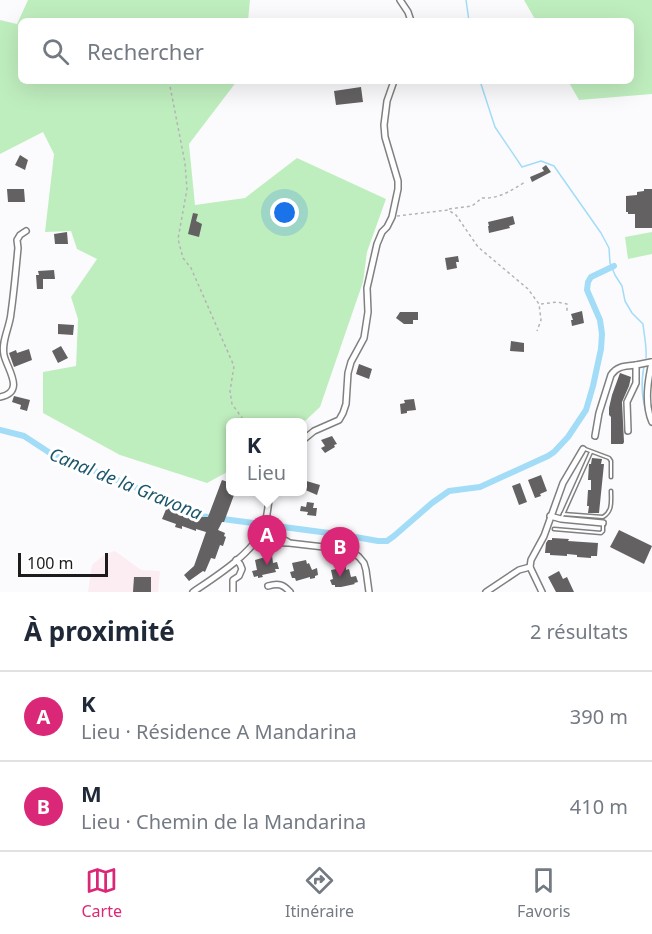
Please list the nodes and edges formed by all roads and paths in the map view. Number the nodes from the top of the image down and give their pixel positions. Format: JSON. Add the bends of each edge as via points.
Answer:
{"nodes":[{"id":1,"x":400,"y":0,"type":"edge"},
{"id":2,"x":410,"y":18,"type":"edge"},
{"id":3,"x":170,"y":84,"type":"edge"},
{"id":4,"x":393,"y":84,"type":"edge"},
{"id":5,"x":525,"y":182,"type":"dead end"},
{"id":6,"x":448,"y":210,"type":"junction"},
{"id":7,"x":392,"y":217,"type":"junction"},
{"id":8,"x":26,"y":231,"type":"dead end"},
{"id":9,"x":539,"y":304,"type":"junction"},
{"id":10,"x":567,"y":313,"type":"dead end"},
{"id":11,"x":537,"y":332,"type":"dead end"},
{"id":12,"x":652,"y":362,"type":"edge"},
{"id":13,"x":636,"y":365,"type":"junction"},
{"id":14,"x":0,"y":397,"type":"edge"},
{"id":15,"x":242,"y":418,"type":"edge"},
{"id":16,"x":652,"y":422,"type":"edge"},
{"id":17,"x":628,"y":431,"type":"dead end"},
{"id":18,"x":595,"y":436,"type":"dead end"},
{"id":19,"x":307,"y":437,"type":"edge"},
{"id":20,"x":583,"y":449,"type":"joint"},
{"id":21,"x":591,"y":452,"type":"junction"},
{"id":22,"x":611,"y":477,"type":"dead end"},
{"id":23,"x":611,"y":491,"type":"dead end"},
{"id":24,"x":270,"y":496,"type":"edge"},
{"id":25,"x":550,"y":516,"type":"junction"},
{"id":26,"x":562,"y":516,"type":"junction"},
{"id":27,"x":603,"y":523,"type":"joint"},
{"id":28,"x":263,"y":528,"type":"junction"},
{"id":29,"x":554,"y":530,"type":"dead end"},
{"id":30,"x":254,"y":542,"type":"junction"},
{"id":31,"x":289,"y":543,"type":"junction"},
{"id":32,"x":236,"y":560,"type":"junction"},
{"id":33,"x":530,"y":567,"type":"junction"},
{"id":34,"x":268,"y":586,"type":"dead end"},
{"id":35,"x":193,"y":592,"type":"edge"},
{"id":36,"x":233,"y":592,"type":"edge"},
{"id":37,"x":290,"y":592,"type":"edge"},
{"id":38,"x":369,"y":592,"type":"edge"},
{"id":39,"x":486,"y":592,"type":"edge"},
{"id":40,"x":542,"y":592,"type":"edge"}],
"edges":[{"from":1,"to":2,"type":"street"},
{"from":3,"to":15,"type":"path","via":[[187,189],[178,239],[183,258],[234,366],[230,391],[232,404]]},
{"from":4,"to":7,"type":"street","via":[[384,125],[398,181]]},
{"from":5,"to":6,"type":"path","via":[[491,199],[482,198],[472,206]]},
{"from":6,"to":7,"type":"path"},
{"from":6,"to":9,"type":"path","via":[[456,215],[478,247],[528,289]]},
{"from":7,"to":19,"type":"street","via":[[377,244],[367,288],[367,323],[348,373],[344,413],[339,420]]},
{"from":8,"to":14,"type":"street","via":[[16,240],[11,315],[3,344],[13,385],[11,393]]},
{"from":9,"to":10,"type":"path","via":[[567,304]]},
{"from":9,"to":11,"type":"path","via":[[541,320]]},
{"from":12,"to":13,"type":"street"},
{"from":12,"to":16,"type":"street","via":[[647,400]]},
{"from":13,"to":17,"type":"street","via":[[636,383],[627,402]]},
{"from":13,"to":18,"type":"street","via":[[619,367],[611,375]]},
{"from":20,"to":21,"type":"lane"},
{"from":20,"to":25,"type":"street"},
{"from":21,"to":22,"type":"lane","via":[[609,458]]},
{"from":21,"to":26,"type":"lane"},
{"from":23,"to":26,"type":"lane","via":[[607,515]]},
{"from":24,"to":28,"type":"street"},
{"from":25,"to":26,"type":"street"},
{"from":25,"to":33,"type":"street"},
{"from":26,"to":27,"type":"street"},
{"from":27,"to":29,"type":"lane","via":[[601,533]]},
{"from":28,"to":30,"type":"street"},
{"from":28,"to":31,"type":"street"},
{"from":30,"to":31,"type":"street"},
{"from":30,"to":32,"type":"street"},
{"from":31,"to":38,"type":"street","via":[[350,550],[364,563]]},
{"from":32,"to":35,"type":"street"},
{"from":32,"to":36,"type":"street","via":[[242,569],[233,580]]},
{"from":33,"to":39,"type":"street"},
{"from":33,"to":40,"type":"street"},
{"from":34,"to":37,"type":"street","via":[[282,585]]}]}
